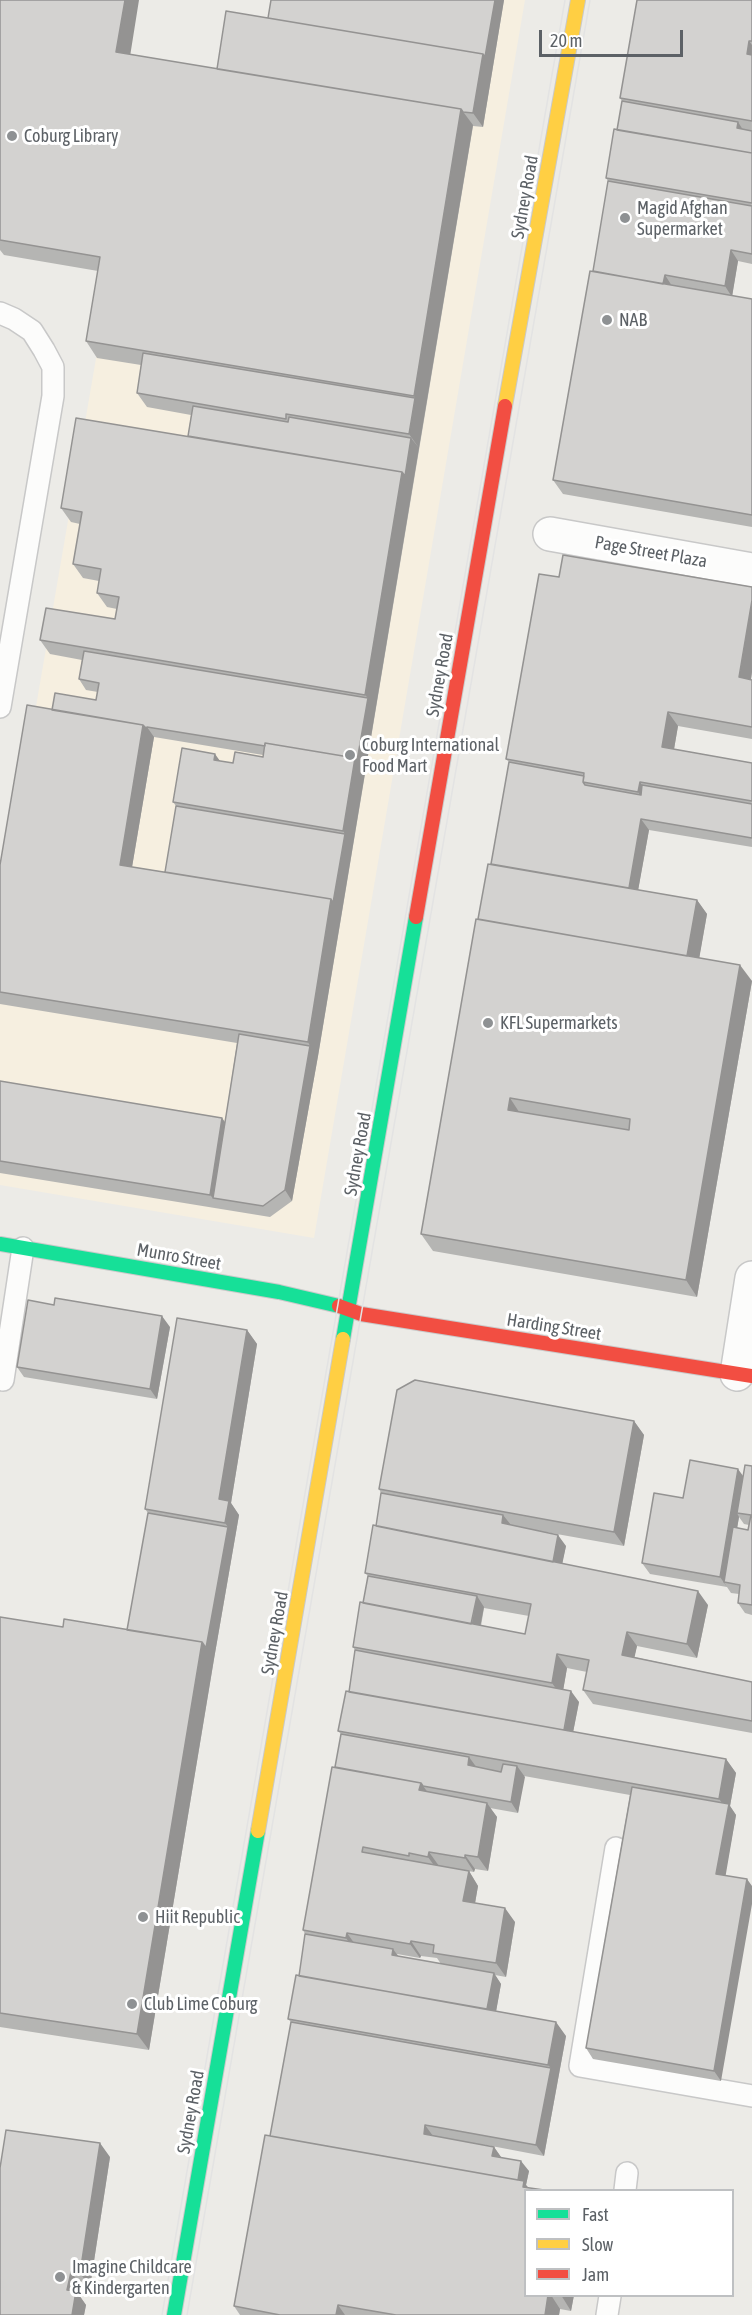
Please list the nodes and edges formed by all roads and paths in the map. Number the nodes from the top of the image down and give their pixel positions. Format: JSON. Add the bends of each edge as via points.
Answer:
{"nodes":[{"id":1,"x":578,"y":0,"type":"edge"},
{"id":2,"x":0,"y":314,"type":"edge"},
{"id":3,"x":550,"y":534,"type":"dead end"},
{"id":4,"x":752,"y":570,"type":"edge"},
{"id":5,"x":0,"y":707,"type":"edge"},
{"id":6,"x":0,"y":1244,"type":"edge"},
{"id":7,"x":23,"y":1248,"type":"junction"},
{"id":8,"x":752,"y":1278,"type":"edge"},
{"id":9,"x":350,"y":1311,"type":"junction"},
{"id":10,"x":744,"y":1375,"type":"edge"},
{"id":11,"x":3,"y":1380,"type":"dead end"},
{"id":12,"x":616,"y":1848,"type":"dead end"},
{"id":13,"x":752,"y":2096,"type":"edge"},
{"id":14,"x":610,"y":2297,"type":"edge"},
{"id":15,"x":174,"y":2315,"type":"edge"},
{"id":16,"x":607,"y":2315,"type":"edge"}],
"edges":[{"from":1,"to":9,"type":"main road","name":"Sydney Road"},
{"from":2,"to":5,"type":"lane","via":[[32,332],[44,350],[53,367],[53,396]]},
{"from":3,"to":4,"type":"street","name":"Page Street Plaza"},
{"from":6,"to":7,"type":"main road","name":"Munro Street"},
{"from":7,"to":9,"type":"main road","name":"Munro Street","via":[[279,1292]]},
{"from":7,"to":11,"type":"lane"},
{"from":8,"to":10,"type":"street"},
{"from":9,"to":10,"type":"main road","name":"Harding Street"},
{"from":9,"to":15,"type":"main road","name":"Sydney Road"},
{"from":12,"to":13,"type":"lane","via":[[580,2066]]},
{"from":14,"to":16,"type":"lane"}]}
